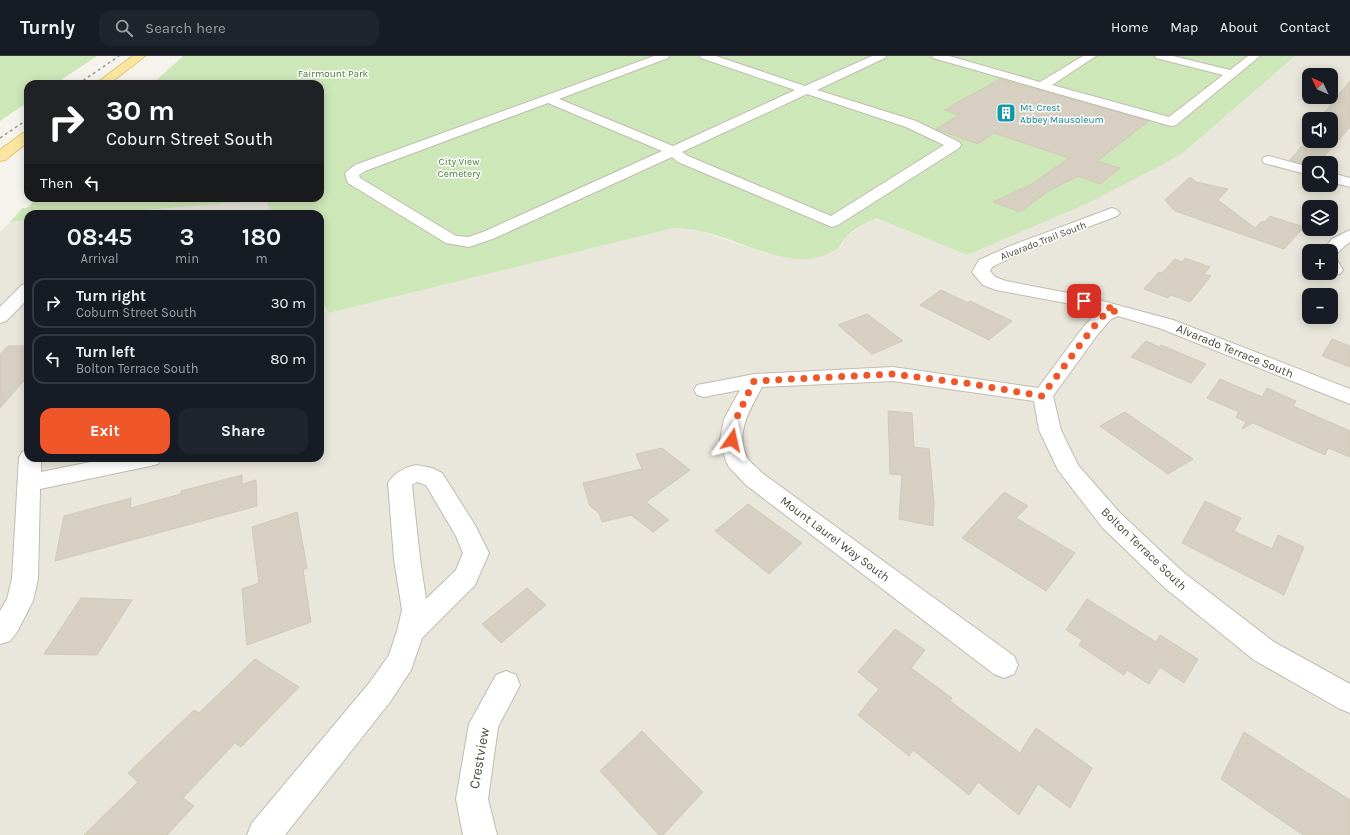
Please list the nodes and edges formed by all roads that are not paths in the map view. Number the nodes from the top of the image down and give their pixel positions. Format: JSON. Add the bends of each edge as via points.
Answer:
{"nodes":[{"id":1,"x":140,"y":56,"type":"edge"},
{"id":2,"x":664,"y":56,"type":"edge"},
{"id":3,"x":705,"y":56,"type":"edge"},
{"id":4,"x":881,"y":56,"type":"edge"},
{"id":5,"x":937,"y":56,"type":"edge"},
{"id":6,"x":1091,"y":56,"type":"edge"},
{"id":7,"x":1160,"y":56,"type":"edge"},
{"id":8,"x":1255,"y":56,"type":"edge"},
{"id":9,"x":1231,"y":74,"type":"junction"},
{"id":10,"x":107,"y":80,"type":"edge"},
{"id":11,"x":1043,"y":85,"type":"junction"},
{"id":12,"x":806,"y":90,"type":"junction"},
{"id":13,"x":549,"y":99,"type":"junction"},
{"id":14,"x":24,"y":139,"type":"edge"},
{"id":15,"x":672,"y":150,"type":"junction"},
{"id":16,"x":0,"y":157,"type":"edge"},
{"id":17,"x":1269,"y":160,"type":"dead end"},
{"id":18,"x":1302,"y":169,"type":"edge"},
{"id":19,"x":1338,"y":179,"type":"edge"},
{"id":20,"x":1350,"y":182,"type":"edge"},
{"id":21,"x":1112,"y":213,"type":"dead end"},
{"id":22,"x":1350,"y":235,"type":"edge"},
{"id":23,"x":1336,"y":244,"type":"edge"},
{"id":24,"x":24,"y":293,"type":"edge"},
{"id":25,"x":1118,"y":310,"type":"junction"},
{"id":26,"x":0,"y":318,"type":"edge"},
{"id":27,"x":754,"y":381,"type":"junction"},
{"id":28,"x":704,"y":390,"type":"dead end"},
{"id":29,"x":1042,"y":396,"type":"junction"},
{"id":30,"x":1350,"y":397,"type":"edge"},
{"id":31,"x":30,"y":462,"type":"edge"},
{"id":32,"x":131,"y":462,"type":"edge"},
{"id":33,"x":29,"y":483,"type":"junction"},
{"id":34,"x":411,"y":631,"type":"junction"},
{"id":35,"x":0,"y":632,"type":"edge"},
{"id":36,"x":1004,"y":665,"type":"dead end"},
{"id":37,"x":506,"y":685,"type":"dead end"},
{"id":38,"x":1350,"y":699,"type":"edge"},
{"id":39,"x":264,"y":835,"type":"edge"},
{"id":40,"x":480,"y":835,"type":"edge"}],
"edges":[{"from":1,"to":10,"type":"main road"},
{"from":2,"to":13,"type":"street"},
{"from":3,"to":12,"type":"street"},
{"from":4,"to":12,"type":"street"},
{"from":5,"to":11,"type":"street"},
{"from":6,"to":11,"type":"street"},
{"from":7,"to":9,"type":"street"},
{"from":8,"to":9,"type":"street"},
{"from":9,"to":11,"type":"street","via":[[1171,122]]},
{"from":12,"to":15,"type":"street"},
{"from":12,"to":15,"type":"street","via":[[911,124],[954,144],[832,222],[683,159]]},
{"from":13,"to":15,"type":"street"},
{"from":13,"to":15,"type":"street","via":[[360,168],[352,173],[353,180],[452,240],[469,242]]},
{"from":14,"to":16,"type":"main road"},
{"from":17,"to":18,"type":"street"},
{"from":19,"to":20,"type":"street"},
{"from":21,"to":25,"type":"street","name":"Alvarado Trail South","via":[[1016,249],[985,264],[981,272],[989,281],[1002,286],[1064,296]]},
{"from":22,"to":23,"type":"street"},
{"from":24,"to":26,"type":"street"},
{"from":25,"to":29,"type":"street","via":[[1104,315]]},
{"from":25,"to":30,"type":"street","name":"Alvarado Terrace South","via":[[1166,324]]},
{"from":27,"to":28,"type":"street"},
{"from":27,"to":29,"type":"street","via":[[893,374]]},
{"from":27,"to":36,"type":"street","name":"Mount Laurel Way South","via":[[736,419],[732,440],[737,461],[754,479]]},
{"from":29,"to":38,"type":"street","name":"Bolton Terrace South","via":[[1050,430],[1069,470],[1111,520],[1174,580],[1264,650]]},
{"from":31,"to":33,"type":"street"},
{"from":32,"to":33,"type":"street"},
{"from":33,"to":35,"type":"street","via":[[25,579],[20,600]]},
{"from":34,"to":34,"type":"street","via":[[466,577],[476,552],[434,479],[426,474],[417,473],[406,476],[400,483],[414,610]]},
{"from":34,"to":39,"type":"street","via":[[401,661],[380,692]]},
{"from":37,"to":40,"type":"street","name":"Crestview","via":[[484,724],[472,799]]}]}
